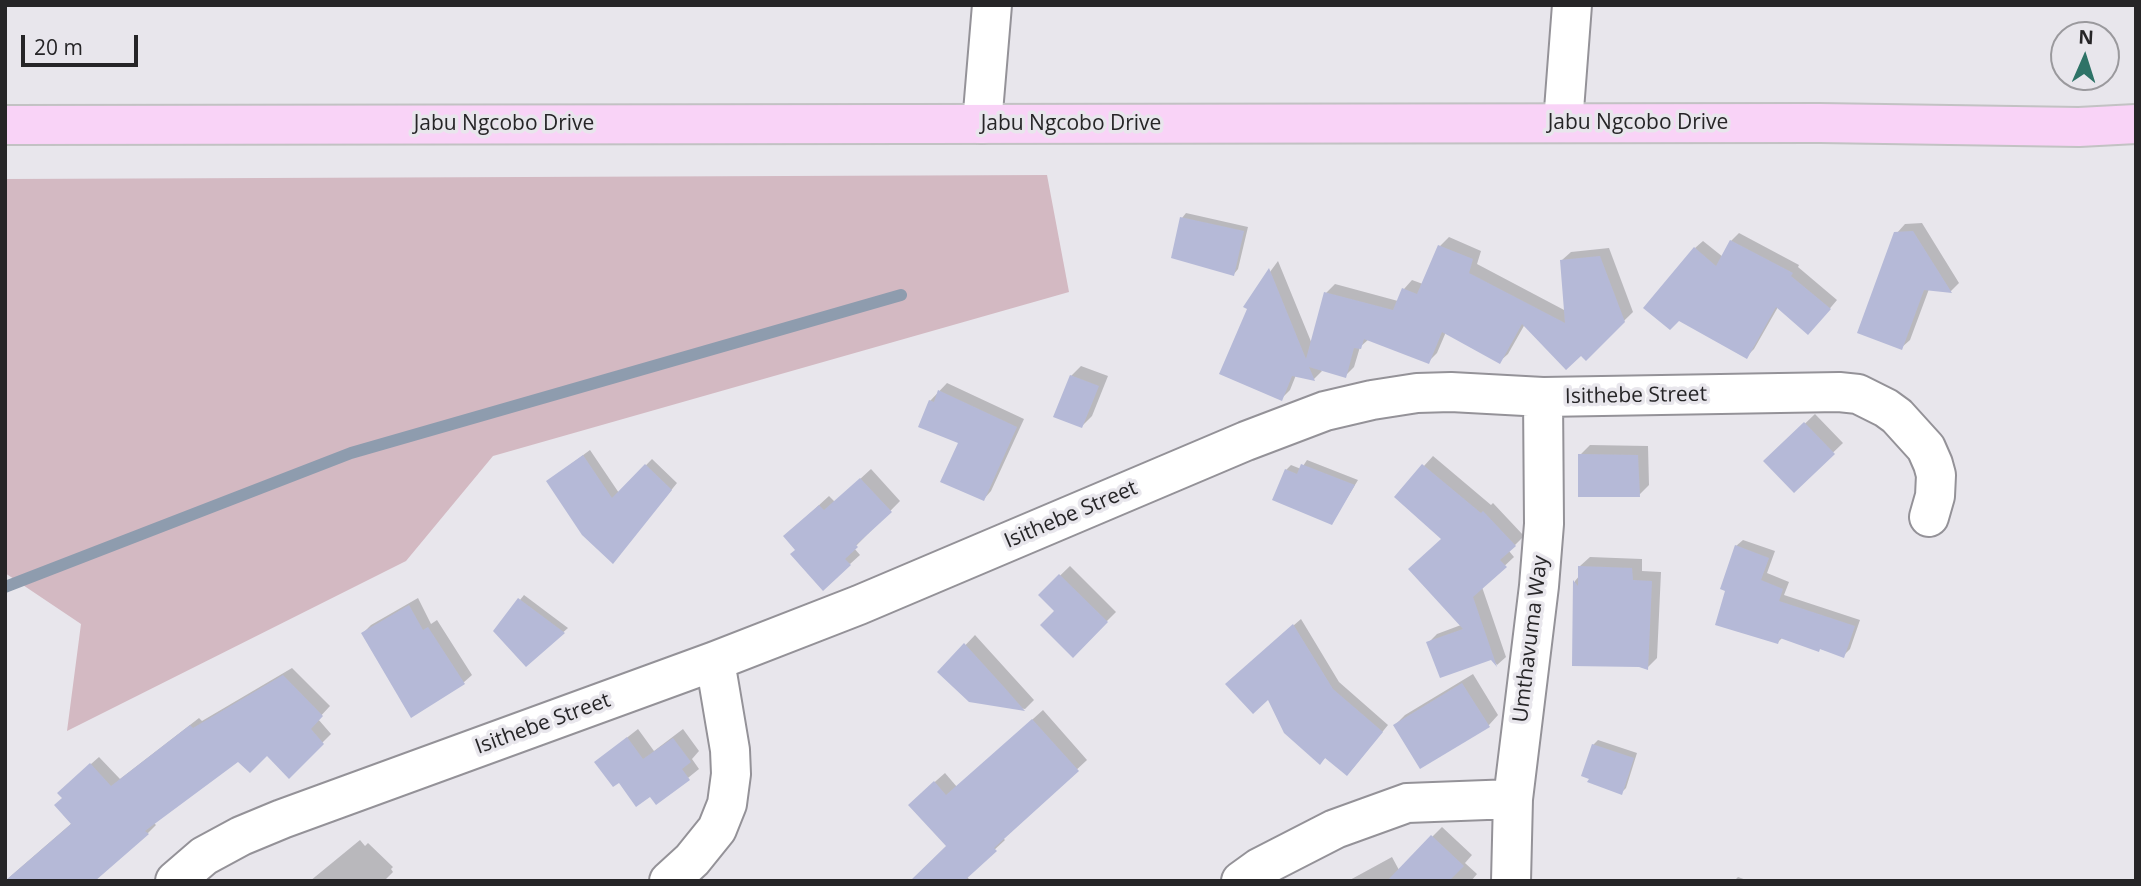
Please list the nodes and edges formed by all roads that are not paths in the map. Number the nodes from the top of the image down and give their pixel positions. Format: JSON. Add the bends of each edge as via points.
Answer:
{"nodes":[{"id":1,"x":992,"y":5,"type":"edge"},
{"id":2,"x":1572,"y":5,"type":"edge"},
{"id":3,"x":1563,"y":123,"type":"junction"},
{"id":4,"x":982,"y":124,"type":"junction"},
{"id":5,"x":2136,"y":124,"type":"edge"},
{"id":6,"x":5,"y":125,"type":"edge"},
{"id":7,"x":1543,"y":397,"type":"junction"},
{"id":8,"x":1929,"y":517,"type":"dead end"},
{"id":9,"x":715,"y":662,"type":"junction"},
{"id":10,"x":1513,"y":799,"type":"junction"},
{"id":11,"x":175,"y":881,"type":"edge"},
{"id":12,"x":669,"y":881,"type":"edge"},
{"id":13,"x":1241,"y":881,"type":"edge"},
{"id":14,"x":1511,"y":881,"type":"edge"}],
"edges":[{"from":1,"to":4,"type":"street"},
{"from":2,"to":3,"type":"street"},
{"from":3,"to":4,"type":"main road","name":"Jabu Ngcobo Drive"},
{"from":3,"to":5,"type":"main road","name":"Jabu Ngcobo Drive"},
{"from":4,"to":6,"type":"main road","name":"Jabu Ngcobo Drive"},
{"from":7,"to":8,"type":"street","name":"Isithebe Street","via":[[1858,394],[1897,416],[1926,448],[1936,475]]},
{"from":7,"to":9,"type":"street","name":"Isithebe Street","via":[[1416,393],[1325,411]]},
{"from":7,"to":10,"type":"street","name":"Umthavuma Way","via":[[1544,524]]},
{"from":9,"to":11,"type":"street","name":"Isithebe Street","via":[[282,819],[204,856]]},
{"from":9,"to":12,"type":"street","via":[[730,750],[727,804],[717,829]]},
{"from":10,"to":13,"type":"street","via":[[1407,803],[1335,829]]},
{"from":10,"to":14,"type":"street","name":"Umthavuma Way"}]}
